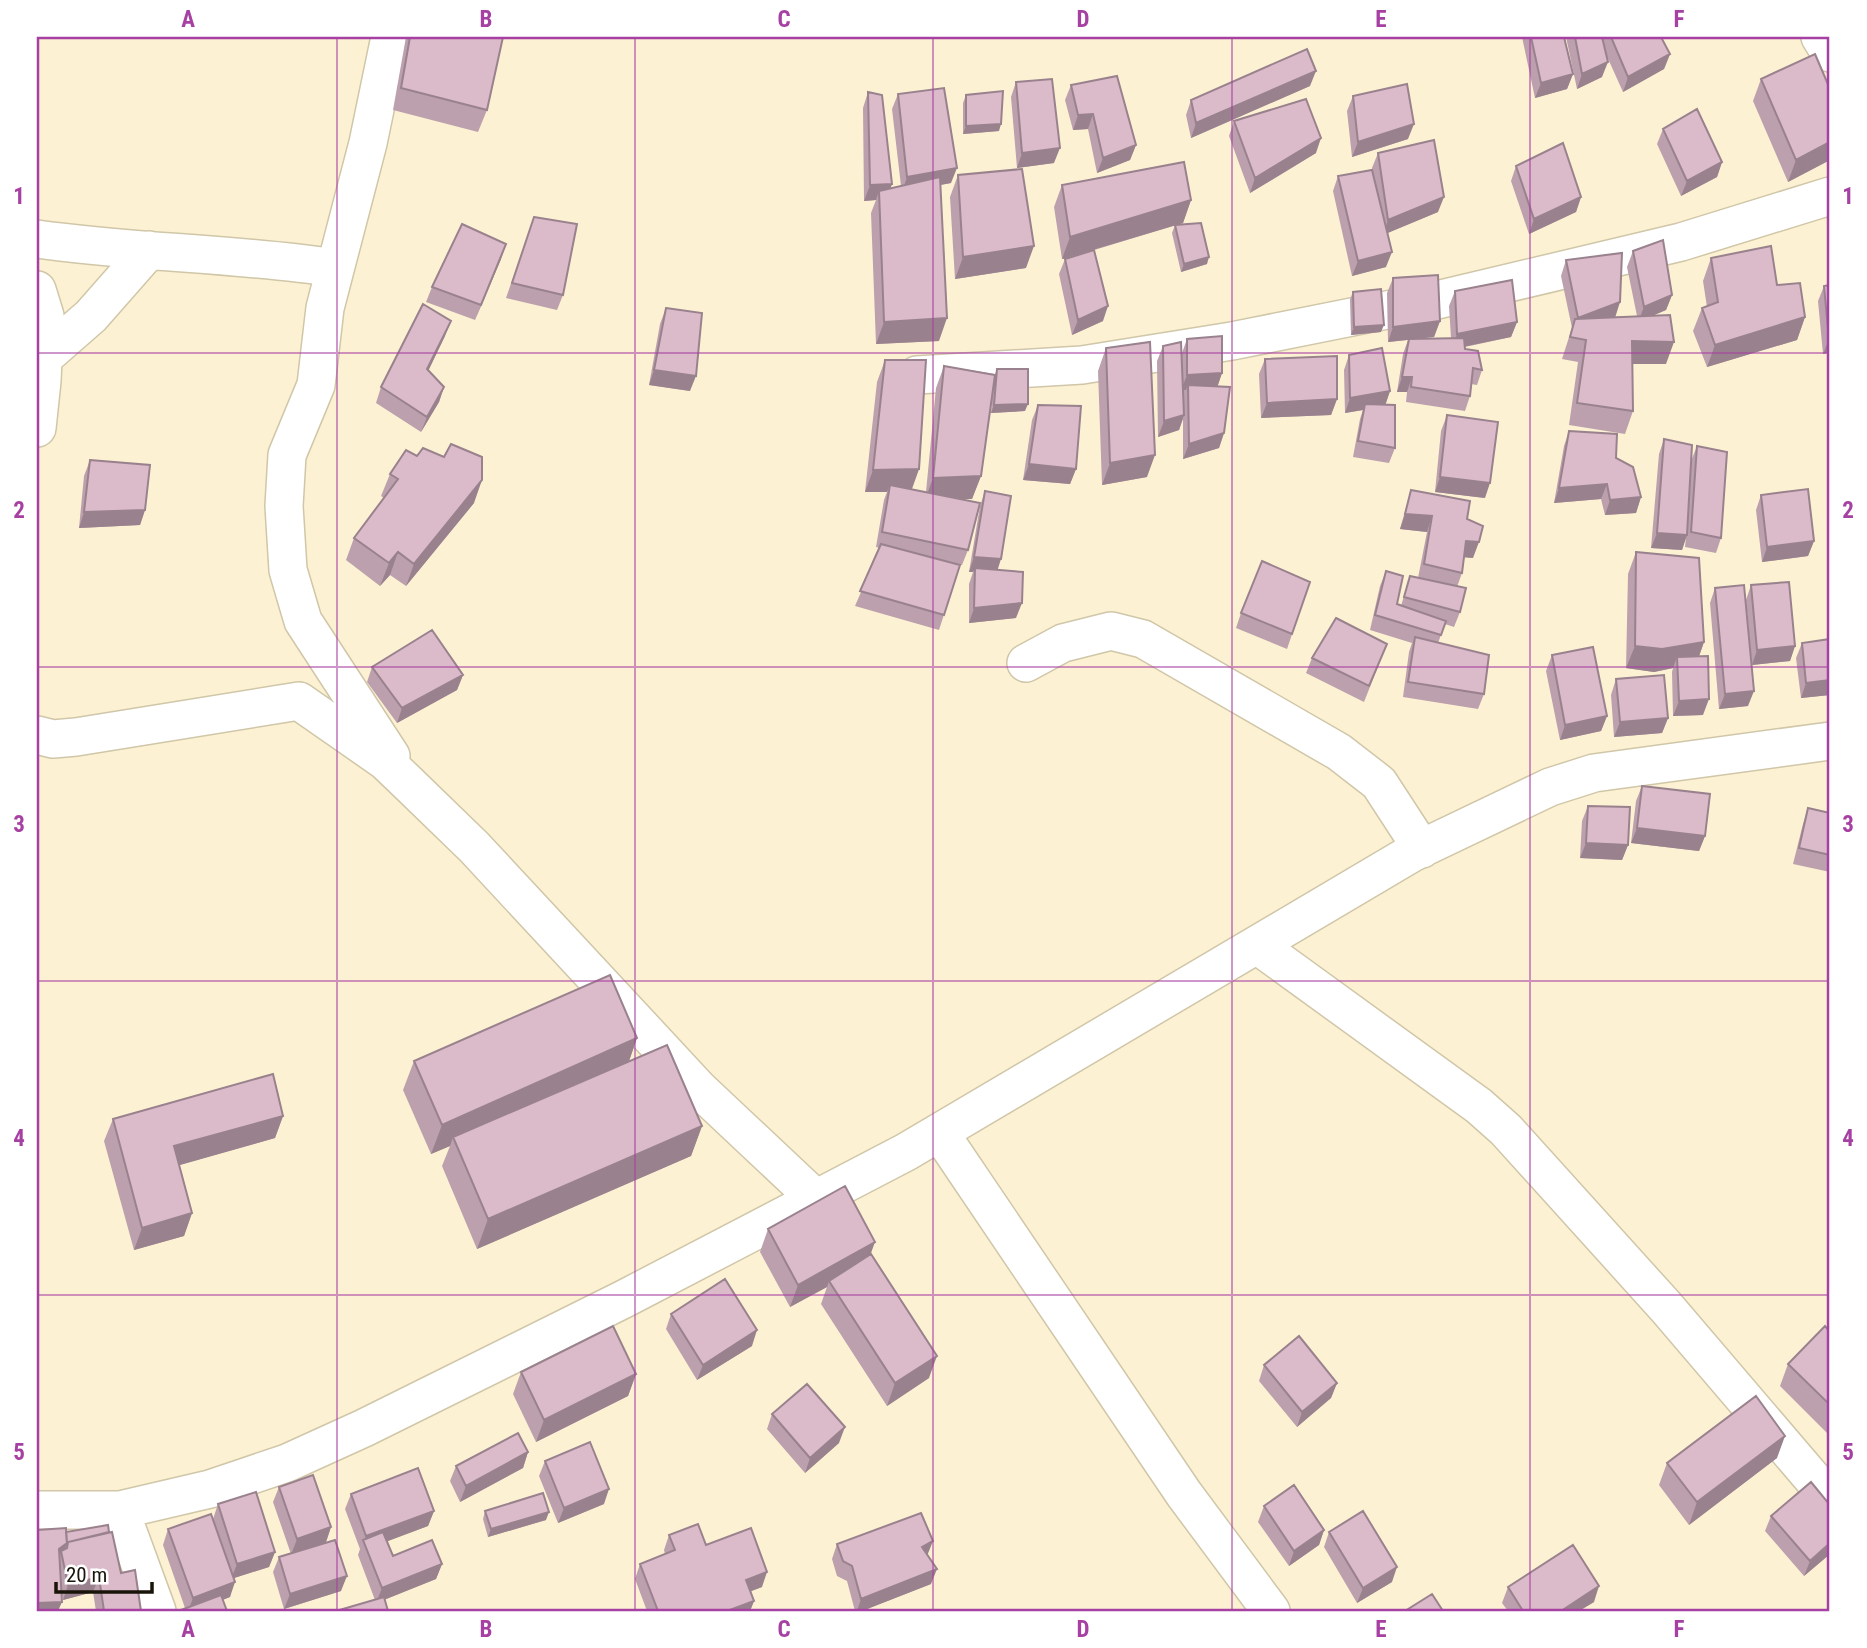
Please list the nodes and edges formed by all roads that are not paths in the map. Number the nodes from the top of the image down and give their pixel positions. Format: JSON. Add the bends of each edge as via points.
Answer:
{"nodes":[{"id":1,"x":390,"y":37,"type":"edge"},
{"id":2,"x":1820,"y":37,"type":"edge"},
{"id":3,"x":1830,"y":53,"type":"edge"},
{"id":4,"x":1830,"y":196,"type":"edge"},
{"id":5,"x":37,"y":239,"type":"edge"},
{"id":6,"x":149,"y":250,"type":"junction"},
{"id":7,"x":335,"y":268,"type":"junction"},
{"id":8,"x":37,"y":290,"type":"edge"},
{"id":9,"x":43,"y":358,"type":"junction"},
{"id":10,"x":917,"y":375,"type":"edge"},
{"id":11,"x":37,"y":428,"type":"edge"},
{"id":12,"x":1026,"y":663,"type":"dead end"},
{"id":13,"x":37,"y":735,"type":"edge"},
{"id":14,"x":1830,"y":741,"type":"edge"},
{"id":15,"x":409,"y":784,"type":"junction"},
{"id":16,"x":1422,"y":849,"type":"junction"},
{"id":17,"x":1258,"y":945,"type":"junction"},
{"id":18,"x":940,"y":1133,"type":"junction"},
{"id":19,"x":817,"y":1199,"type":"junction"},
{"id":20,"x":1830,"y":1499,"type":"edge"},
{"id":21,"x":37,"y":1510,"type":"edge"},
{"id":22,"x":120,"y":1510,"type":"junction"},
{"id":23,"x":157,"y":1611,"type":"edge"},
{"id":24,"x":1271,"y":1611,"type":"edge"}],
"edges":[{"from":1,"to":7,"type":"street"},
{"from":2,"to":3,"type":"street"},
{"from":4,"to":10,"type":"street","via":[[1667,245],[1437,300],[1232,341],[1082,365]]},
{"from":5,"to":6,"type":"street"},
{"from":6,"to":7,"type":"street"},
{"from":6,"to":9,"type":"street","via":[[91,316]]},
{"from":7,"to":15,"type":"street","via":[[325,307],[316,385],[287,455],[288,570],[303,621]]},
{"from":8,"to":9,"type":"street","via":[[45,316]]},
{"from":9,"to":11,"type":"street"},
{"from":12,"to":16,"type":"street","via":[[1063,643],[1111,631],[1143,639],[1363,769],[1379,783]]},
{"from":13,"to":15,"type":"street","via":[[76,737],[299,701],[385,761]]},
{"from":14,"to":16,"type":"street","via":[[1594,774],[1550,787]]},
{"from":15,"to":19,"type":"street","via":[[474,847],[699,1089]]},
{"from":16,"to":17,"type":"street"},
{"from":17,"to":18,"type":"street"},
{"from":17,"to":20,"type":"street","via":[[1506,1130]]},
{"from":18,"to":19,"type":"street"},
{"from":18,"to":24,"type":"street","via":[[1184,1494]]},
{"from":19,"to":22,"type":"street","via":[[287,1463],[210,1489]]},
{"from":21,"to":22,"type":"street"},
{"from":22,"to":23,"type":"street"}]}
